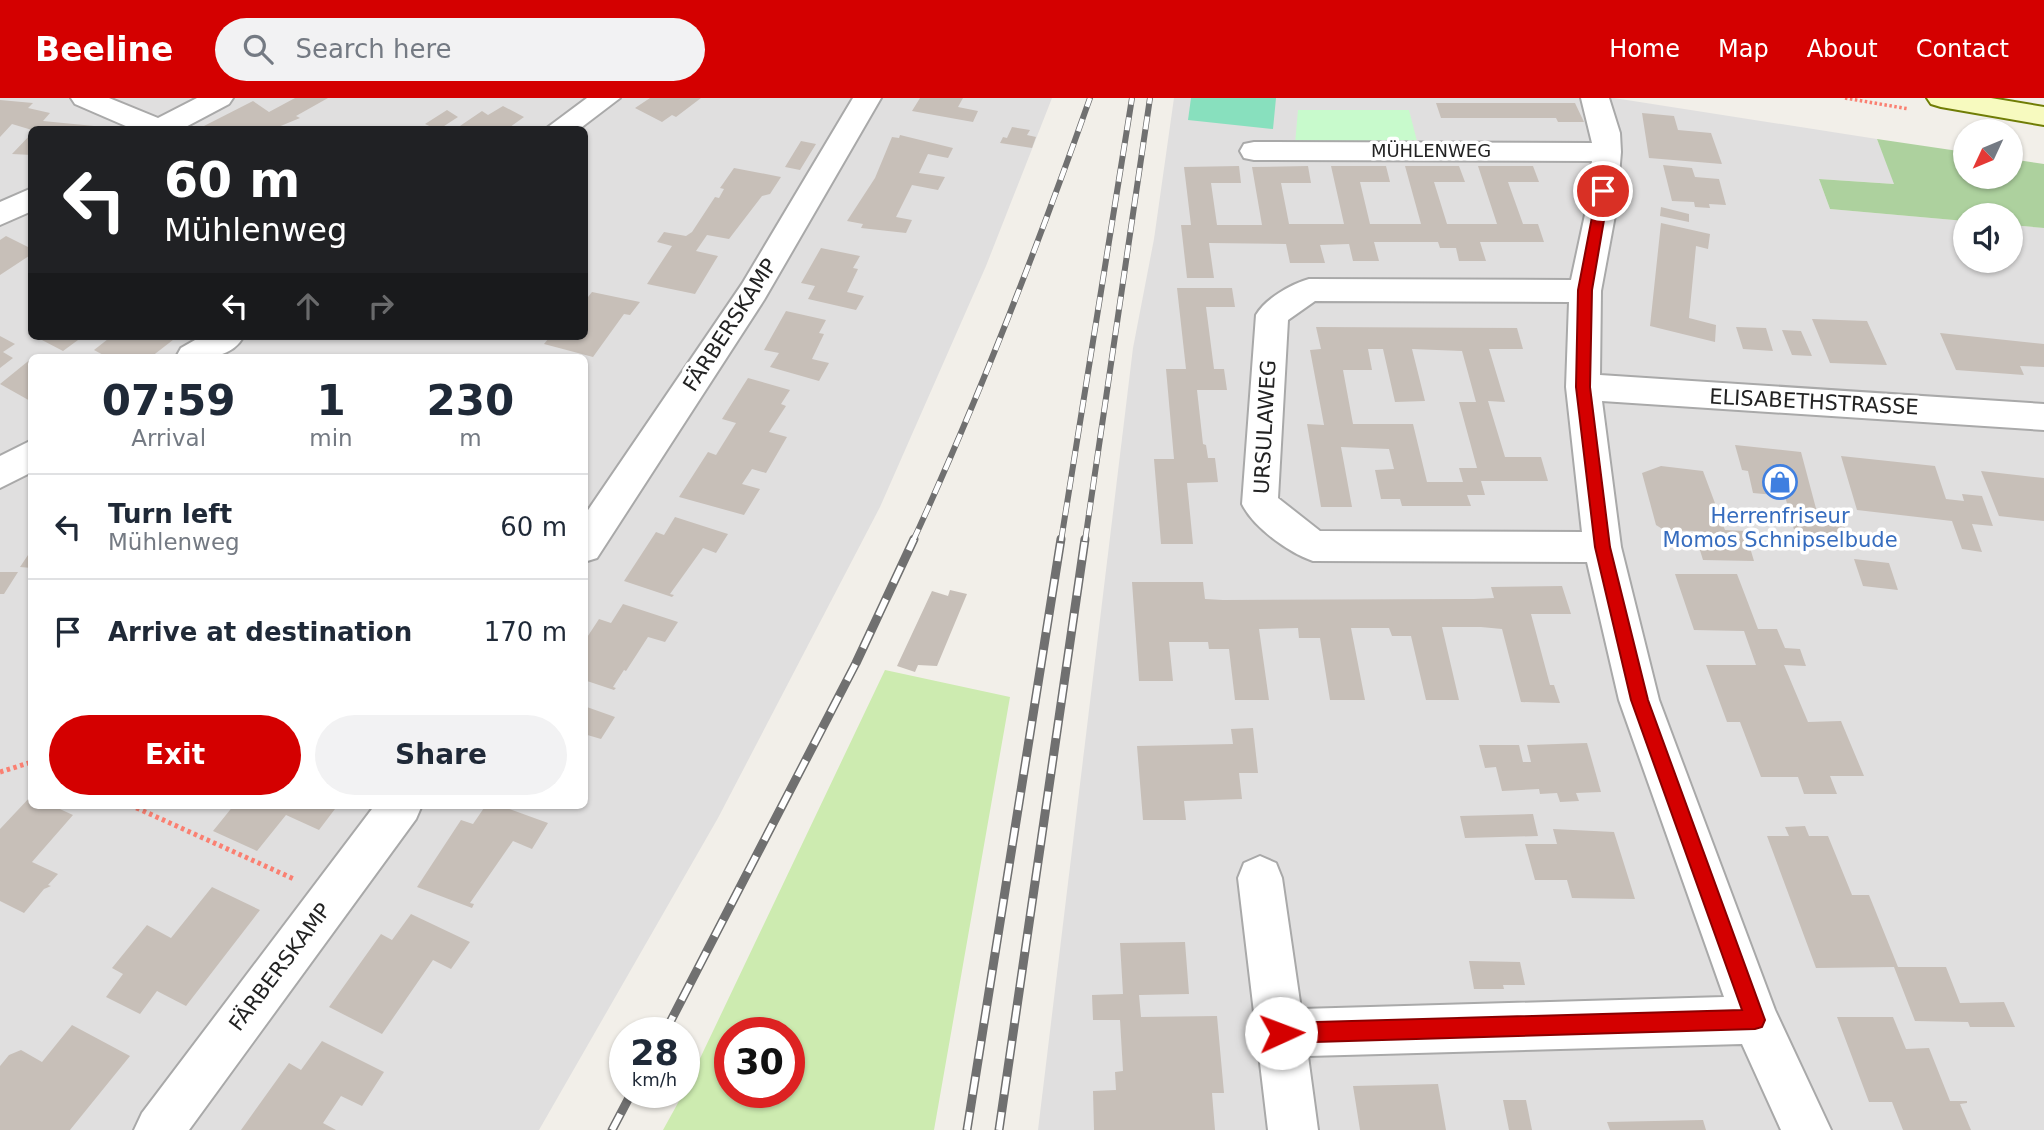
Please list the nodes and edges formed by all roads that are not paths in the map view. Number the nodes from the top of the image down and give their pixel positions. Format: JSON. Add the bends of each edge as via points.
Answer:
{"nodes":[{"id":1,"x":85,"y":98,"type":"edge"},
{"id":2,"x":219,"y":98,"type":"edge"},
{"id":3,"x":606,"y":98,"type":"edge"},
{"id":4,"x":867,"y":98,"type":"edge"},
{"id":5,"x":1595,"y":98,"type":"edge"},
{"id":6,"x":1941,"y":98,"type":"edge"},
{"id":7,"x":2044,"y":116,"type":"edge"},
{"id":8,"x":150,"y":126,"type":"edge"},
{"id":9,"x":166,"y":126,"type":"edge"},
{"id":10,"x":564,"y":126,"type":"edge"},
{"id":11,"x":1254,"y":151,"type":"dead end"},
{"id":12,"x":1607,"y":152,"type":"junction"},
{"id":13,"x":28,"y":200,"type":"edge"},
{"id":14,"x":0,"y":215,"type":"edge"},
{"id":15,"x":1585,"y":290,"type":"junction"},
{"id":16,"x":221,"y":340,"type":"edge"},
{"id":17,"x":198,"y":354,"type":"edge"},
{"id":18,"x":1583,"y":387,"type":"junction"},
{"id":19,"x":2044,"y":417,"type":"edge"},
{"id":20,"x":588,"y":541,"type":"edge"},
{"id":21,"x":1602,"y":547,"type":"junction"},
{"id":22,"x":398,"y":809,"type":"edge"},
{"id":23,"x":1260,"y":878,"type":"dead end"},
{"id":24,"x":1755,"y":1020,"type":"junction"},
{"id":25,"x":1281,"y":1033,"type":"junction"},
{"id":26,"x":159,"y":1130,"type":"edge"},
{"id":27,"x":1293,"y":1130,"type":"edge"},
{"id":28,"x":1806,"y":1130,"type":"edge"}],
"edges":[{"from":1,"to":8,"type":"street"},
{"from":2,"to":9,"type":"street"},
{"from":3,"to":10,"type":"street"},
{"from":4,"to":20,"type":"street","name":"FÄRBERSKAMP","via":[[753,292]]},
{"from":5,"to":12,"type":"street"},
{"from":6,"to":7,"type":"street"},
{"from":11,"to":12,"type":"street","name":"MÜHLENWEG"},
{"from":12,"to":15,"type":"street"},
{"from":13,"to":14,"type":"street"},
{"from":15,"to":18,"type":"street"},
{"from":15,"to":21,"type":"street","name":"URSULAWEG","via":[[1309,290],[1272,315],[1260,504],[1313,546]]},
{"from":16,"to":17,"type":"street"},
{"from":18,"to":19,"type":"street","name":"ELISABETHSTRASSE"},
{"from":18,"to":21,"type":"street"},
{"from":21,"to":24,"type":"street","via":[[1639,700]]},
{"from":22,"to":26,"type":"street","name":"FÄRBERSKAMP"},
{"from":23,"to":25,"type":"street"},
{"from":24,"to":25,"type":"street"},
{"from":24,"to":28,"type":"street"},
{"from":25,"to":27,"type":"street"}]}
